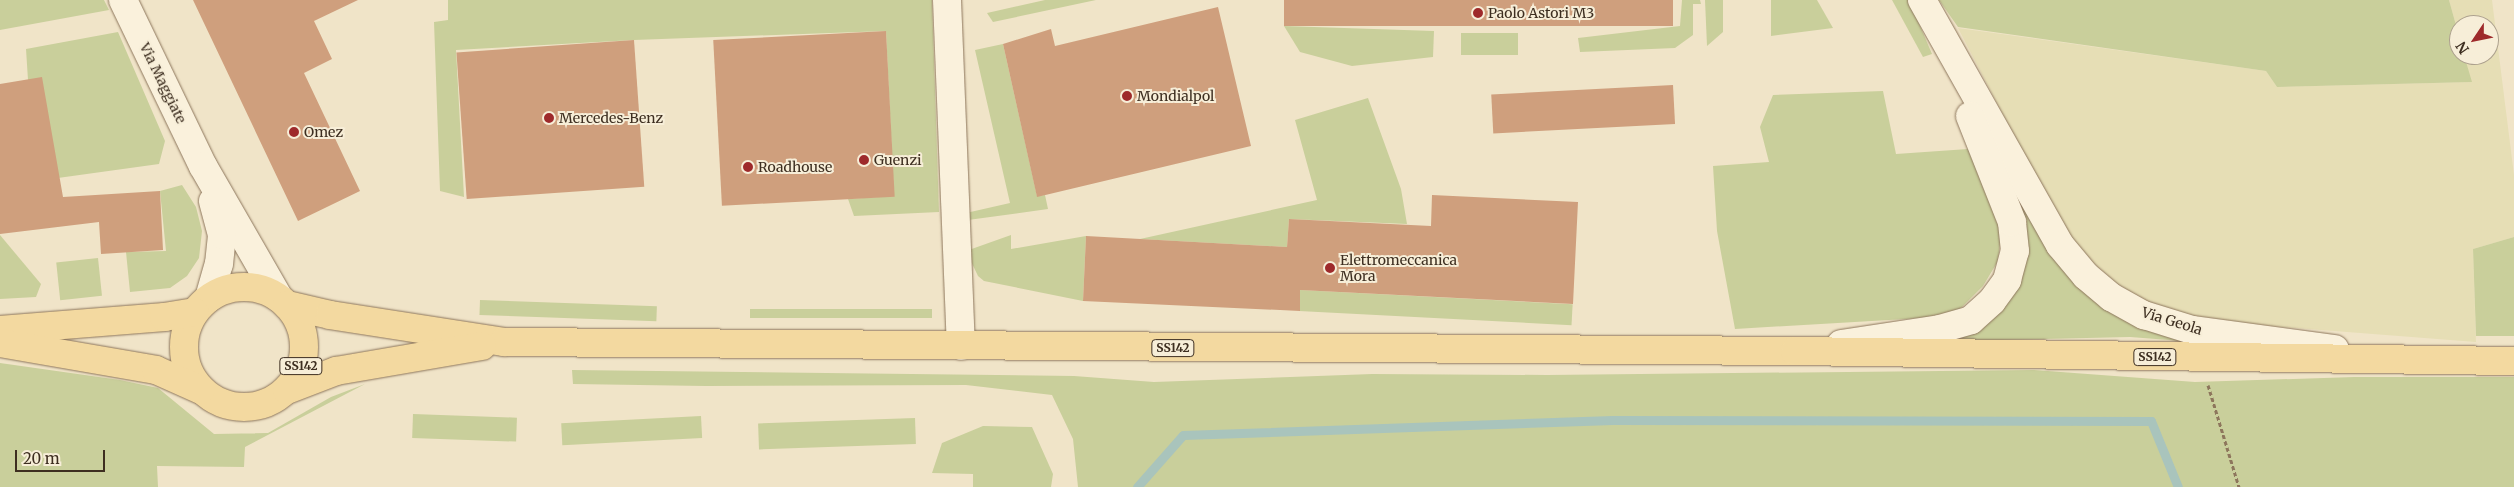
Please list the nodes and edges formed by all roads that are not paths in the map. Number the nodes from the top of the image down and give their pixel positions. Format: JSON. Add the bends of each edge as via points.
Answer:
{"nodes":[{"id":1,"x":123,"y":0,"type":"edge"},
{"id":2,"x":947,"y":0,"type":"edge"},
{"id":3,"x":1922,"y":0,"type":"edge"},
{"id":4,"x":1934,"y":24,"type":"junction"},
{"id":5,"x":202,"y":166,"type":"junction"},
{"id":6,"x":283,"y":301,"type":"junction"},
{"id":7,"x":202,"y":305,"type":"junction"},
{"id":8,"x":0,"y":330,"type":"edge"},
{"id":9,"x":504,"y":342,"type":"junction"},
{"id":10,"x":0,"y":343,"type":"edge"},
{"id":11,"x":961,"y":346,"type":"junction"},
{"id":12,"x":1795,"y":351,"type":"junction"},
{"id":13,"x":2412,"y":360,"type":"junction"},
{"id":14,"x":2514,"y":362,"type":"edge"},
{"id":15,"x":201,"y":390,"type":"junction"},
{"id":16,"x":287,"y":390,"type":"junction"}],
"edges":[{"from":1,"to":5,"type":"street","name":"Via Maggiate"},
{"from":2,"to":11,"type":"street"},
{"from":3,"to":4,"type":"street","name":"Via Geola"},
{"from":4,"to":12,"type":"street","name":"Via Geola","via":[[2012,222],[2015,251],[2007,280],[1971,320],[1940,329]]},
{"from":4,"to":13,"type":"street","name":"Via Geola","via":[[2060,245],[2086,276],[2111,297],[2144,315],[2192,330]]},
{"from":5,"to":6,"type":"street","name":"Via Maggiate"},
{"from":5,"to":7,"type":"street","name":"Via Maggiate","via":[[222,235],[219,264]]},
{"from":6,"to":7,"type":"main road","number":"SS142","via":[[263,290],[244,287],[225,290]]},
{"from":6,"to":9,"type":"main road","number":"SS142","via":[[330,315]]},
{"from":6,"to":16,"type":"main road","number":"SS142","via":[[301,328],[304,348],[298,374]]},
{"from":7,"to":8,"type":"main road","number":"SS142","via":[[164,317]]},
{"from":7,"to":15,"type":"main road","number":"SS142","via":[[186,328],[183,347],[186,366]]},
{"from":9,"to":11,"type":"main road","number":"SS142"},
{"from":9,"to":16,"type":"main road","number":"SS142","via":[[336,371]]},
{"from":10,"to":15,"type":"main road","number":"SS142","via":[[156,370]]},
{"from":11,"to":12,"type":"main road","number":"SS142"},
{"from":12,"to":13,"type":"main road","number":"SS142"},
{"from":13,"to":14,"type":"main road","number":"SS142"},
{"from":15,"to":16,"type":"main road","number":"SS142","via":[[217,402],[244,408],[263,405]]}]}
